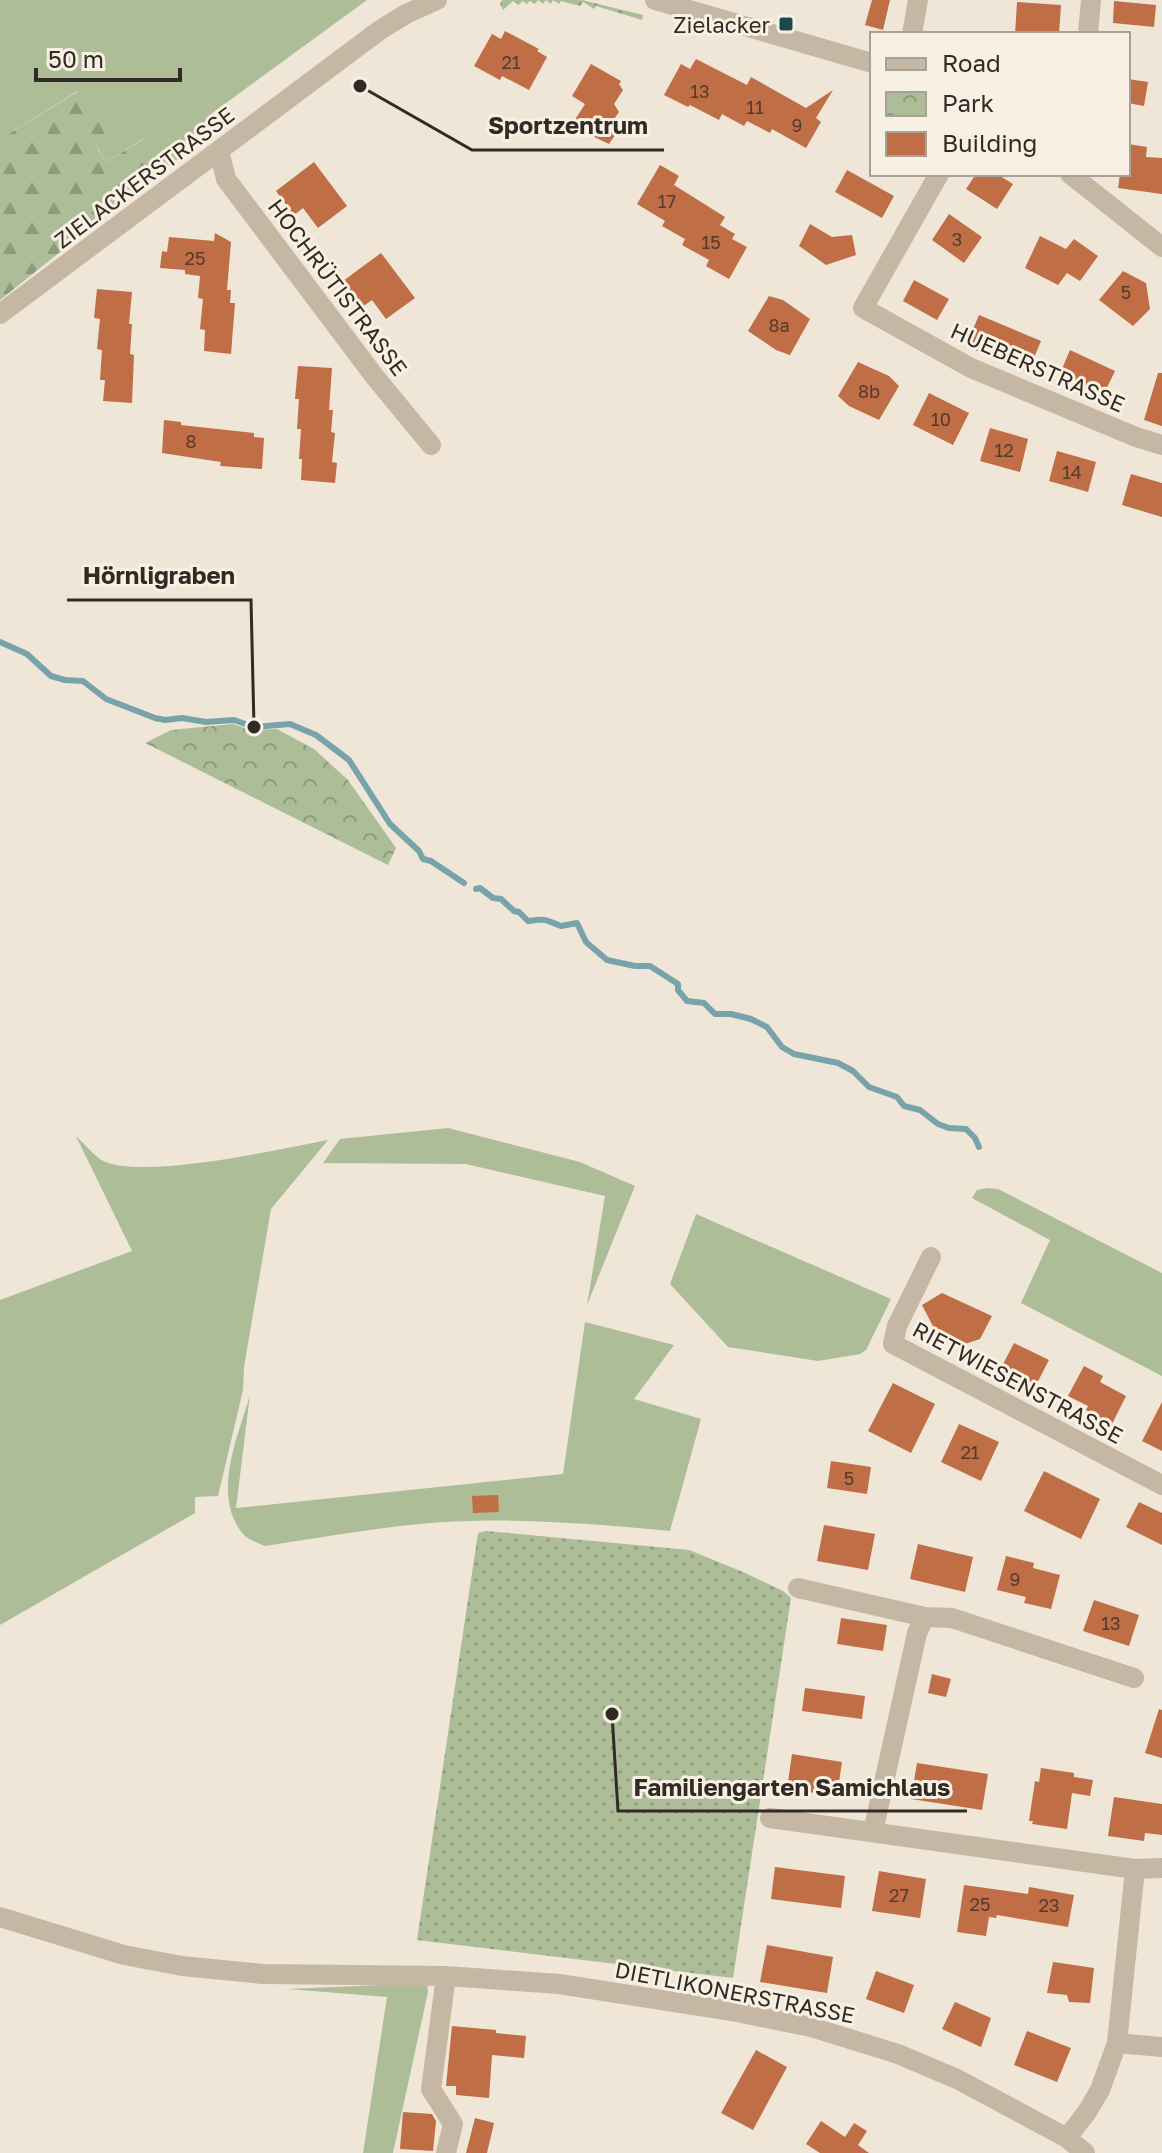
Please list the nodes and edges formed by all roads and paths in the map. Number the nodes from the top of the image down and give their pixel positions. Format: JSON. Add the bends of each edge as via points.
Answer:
{"nodes":[{"id":1,"x":437,"y":0,"type":"edge"},
{"id":2,"x":655,"y":0,"type":"edge"},
{"id":3,"x":918,"y":0,"type":"edge"},
{"id":4,"x":1091,"y":0,"type":"edge"},
{"id":5,"x":912,"y":32,"type":"edge"},
{"id":6,"x":1088,"y":32,"type":"edge"},
{"id":7,"x":870,"y":62,"type":"edge"},
{"id":8,"x":219,"y":151,"type":"junction"},
{"id":9,"x":938,"y":176,"type":"edge"},
{"id":10,"x":1073,"y":176,"type":"edge"},
{"id":11,"x":1162,"y":247,"type":"edge"},
{"id":12,"x":0,"y":314,"type":"edge"},
{"id":13,"x":431,"y":445,"type":"dead end"},
{"id":14,"x":1162,"y":445,"type":"edge"},
{"id":15,"x":931,"y":1257,"type":"dead end"},
{"id":16,"x":1162,"y":1485,"type":"edge"},
{"id":17,"x":798,"y":1588,"type":"dead end"},
{"id":18,"x":925,"y":1617,"type":"junction"},
{"id":19,"x":1134,"y":1678,"type":"dead end"},
{"id":20,"x":770,"y":1818,"type":"dead end"},
{"id":21,"x":873,"y":1832,"type":"junction"},
{"id":22,"x":1162,"y":1868,"type":"edge"},
{"id":23,"x":1135,"y":1869,"type":"junction"},
{"id":24,"x":0,"y":1917,"type":"edge"},
{"id":25,"x":446,"y":1976,"type":"junction"},
{"id":26,"x":1117,"y":2043,"type":"junction"},
{"id":27,"x":1162,"y":2047,"type":"edge"},
{"id":28,"x":1067,"y":2138,"type":"junction"},
{"id":29,"x":446,"y":2153,"type":"edge"},
{"id":30,"x":1085,"y":2153,"type":"edge"}],
"edges":[{"from":1,"to":8,"type":"street","name":"ZIELACKERSTRASSE","via":[[380,30]]},
{"from":2,"to":7,"type":"street"},
{"from":3,"to":5,"type":"street"},
{"from":4,"to":6,"type":"street"},
{"from":8,"to":12,"type":"street","name":"ZIELACKERSTRASSE"},
{"from":8,"to":13,"type":"street","name":"HOCHRÜTISTRASSE","via":[[226,179]]},
{"from":9,"to":14,"type":"street","name":"HUEBERSTRASSE","via":[[863,308],[971,368]]},
{"from":10,"to":11,"type":"street"},
{"from":15,"to":16,"type":"street","name":"RIETWIESENSTRASSE","via":[[893,1344]]},
{"from":17,"to":18,"type":"street"},
{"from":18,"to":19,"type":"street","via":[[952,1618]]},
{"from":18,"to":21,"type":"street","via":[[917,1633]]},
{"from":20,"to":21,"type":"street"},
{"from":21,"to":23,"type":"street"},
{"from":22,"to":23,"type":"street"},
{"from":23,"to":26,"type":"street"},
{"from":24,"to":25,"type":"street","name":"DIETLIKONERSTRASSE","via":[[124,1955],[182,1966],[263,1974]]},
{"from":25,"to":28,"type":"street","name":"DIETLIKONERSTRASSE","via":[[588,1988],[811,2027],[957,2079]]},
{"from":25,"to":29,"type":"street","via":[[431,2089],[453,2124]]},
{"from":26,"to":27,"type":"street"},
{"from":26,"to":28,"type":"street","via":[[1100,2090]]},
{"from":28,"to":30,"type":"street","name":"DIETLIKONERSTRASSE"}]}
